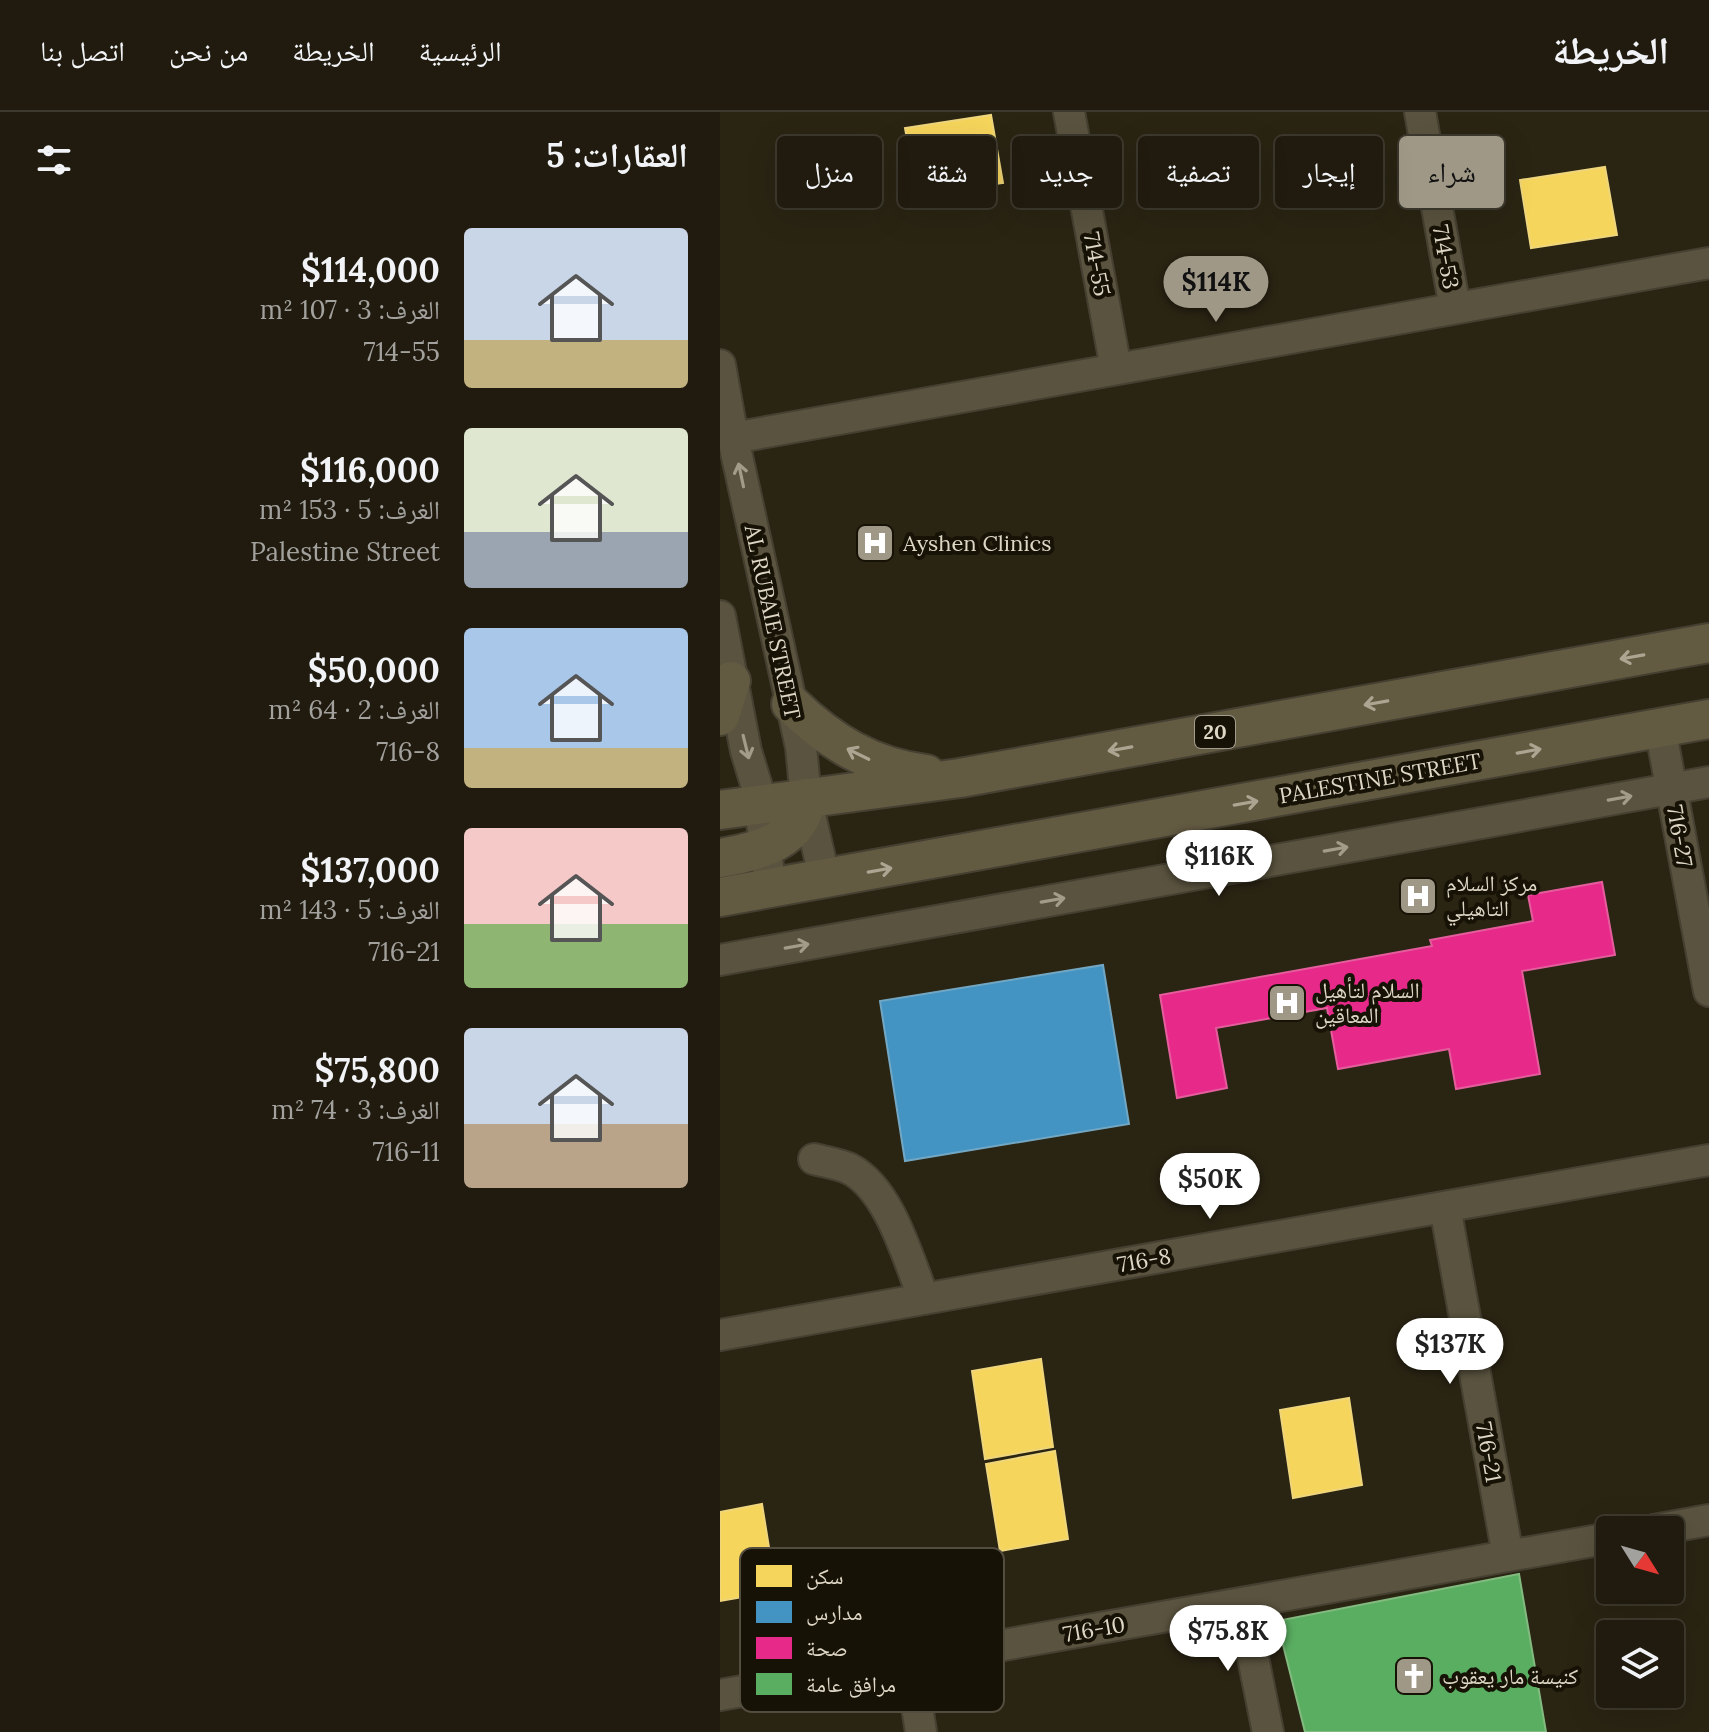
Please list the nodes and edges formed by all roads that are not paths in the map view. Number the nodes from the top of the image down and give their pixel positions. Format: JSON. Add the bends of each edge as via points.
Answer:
{"nodes":[{"id":1,"x":1069,"y":112,"type":"edge"},
{"id":2,"x":1420,"y":112,"type":"edge"},
{"id":3,"x":1709,"y":263,"type":"edge"},
{"id":4,"x":1455,"y":308,"type":"junction"},
{"id":5,"x":720,"y":365,"type":"edge"},
{"id":6,"x":1116,"y":369,"type":"junction"},
{"id":7,"x":733,"y":438,"type":"junction"},
{"id":8,"x":720,"y":616,"type":"edge"},
{"id":9,"x":1709,"y":643,"type":"edge"},
{"id":10,"x":726,"y":698,"type":"edge"},
{"id":11,"x":791,"y":704,"type":"junction"},
{"id":12,"x":1709,"y":719,"type":"edge"},
{"id":13,"x":1660,"y":727,"type":"junction"},
{"id":14,"x":960,"y":778,"type":"junction"},
{"id":15,"x":1709,"y":782,"type":"edge"},
{"id":16,"x":1672,"y":789,"type":"junction"},
{"id":17,"x":806,"y":798,"type":"junction"},
{"id":18,"x":760,"y":804,"type":"junction"},
{"id":19,"x":720,"y":810,"type":"edge"},
{"id":20,"x":766,"y":846,"type":"junction"},
{"id":21,"x":720,"y":858,"type":"edge"},
{"id":22,"x":825,"y":880,"type":"junction"},
{"id":23,"x":771,"y":888,"type":"junction"},
{"id":24,"x":720,"y":897,"type":"edge"},
{"id":25,"x":720,"y":960,"type":"edge"},
{"id":26,"x":1709,"y":991,"type":"edge"},
{"id":27,"x":814,"y":1159,"type":"dead end"},
{"id":28,"x":1709,"y":1160,"type":"edge"},
{"id":29,"x":1445,"y":1207,"type":"junction"},
{"id":30,"x":924,"y":1299,"type":"junction"},
{"id":31,"x":721,"y":1331,"type":"edge"},
{"id":32,"x":1709,"y":1520,"type":"edge"},
{"id":33,"x":1684,"y":1525,"type":"edge"},
{"id":34,"x":1596,"y":1540,"type":"edge"},
{"id":35,"x":1508,"y":1556,"type":"junction"},
{"id":36,"x":1242,"y":1603,"type":"junction"},
{"id":37,"x":1004,"y":1645,"type":"edge"},
{"id":38,"x":740,"y":1692,"type":"edge"},
{"id":39,"x":720,"y":1695,"type":"edge"},
{"id":40,"x":918,"y":1712,"type":"edge"},
{"id":41,"x":921,"y":1732,"type":"edge"},
{"id":42,"x":1268,"y":1732,"type":"edge"}],
"edges":[{"from":1,"to":6,"type":"street","name":"714-55"},
{"from":2,"to":4,"type":"street","name":"714-53"},
{"from":3,"to":4,"type":"street"},
{"from":4,"to":6,"type":"street"},
{"from":5,"to":7,"type":"street","name":"AL RUBAIE STREET"},
{"from":6,"to":7,"type":"street"},
{"from":11,"to":7,"type":"street","name":"AL RUBAIE STREET","one_way":true},
{"from":8,"to":10,"type":"street"},
{"from":9,"to":14,"type":"main road","number":"20","one_way":true},
{"from":10,"to":18,"type":"street","one_way":true},
{"from":14,"to":11,"type":"main road","one_way":true,"via":[[905,771],[865,758],[812,725]]},
{"from":11,"to":17,"type":"street","name":"AL RUBAIE STREET"},
{"from":12,"to":13,"type":"main road","name":"PALESTINE STREET"},
{"from":13,"to":16,"type":"street","name":"716-27"},
{"from":22,"to":13,"type":"main road","name":"PALESTINE STREET","one_way":true},
{"from":14,"to":17,"type":"main road","number":"20"},
{"from":15,"to":16,"type":"street"},
{"from":25,"to":16,"type":"street","one_way":true},
{"from":16,"to":26,"type":"street","name":"716-27"},
{"from":17,"to":18,"type":"main road","number":"20"},
{"from":17,"to":20,"type":"main road","via":[[805,811],[792,832]]},
{"from":17,"to":22,"type":"street","name":"AL RUBAIE STREET"},
{"from":18,"to":19,"type":"main road","number":"20"},
{"from":18,"to":20,"type":"street"},
{"from":20,"to":21,"type":"main road"},
{"from":20,"to":23,"type":"street"},
{"from":22,"to":23,"type":"main road","name":"PALESTINE STREET"},
{"from":23,"to":24,"type":"main road","name":"PALESTINE STREET"},
{"from":27,"to":30,"type":"street","via":[[850,1169],[874,1189]]},
{"from":28,"to":29,"type":"street","name":"716-8"},
{"from":29,"to":30,"type":"street","name":"716-8"},
{"from":29,"to":35,"type":"street","name":"716-21"},
{"from":30,"to":31,"type":"street","name":"716-8"},
{"from":32,"to":33,"type":"street"},
{"from":34,"to":35,"type":"street","name":"716-10"},
{"from":35,"to":36,"type":"street","name":"716-10"},
{"from":36,"to":37,"type":"street","name":"716-10"},
{"from":36,"to":42,"type":"street"},
{"from":38,"to":39,"type":"street","name":"716-10"},
{"from":40,"to":41,"type":"street"}]}
